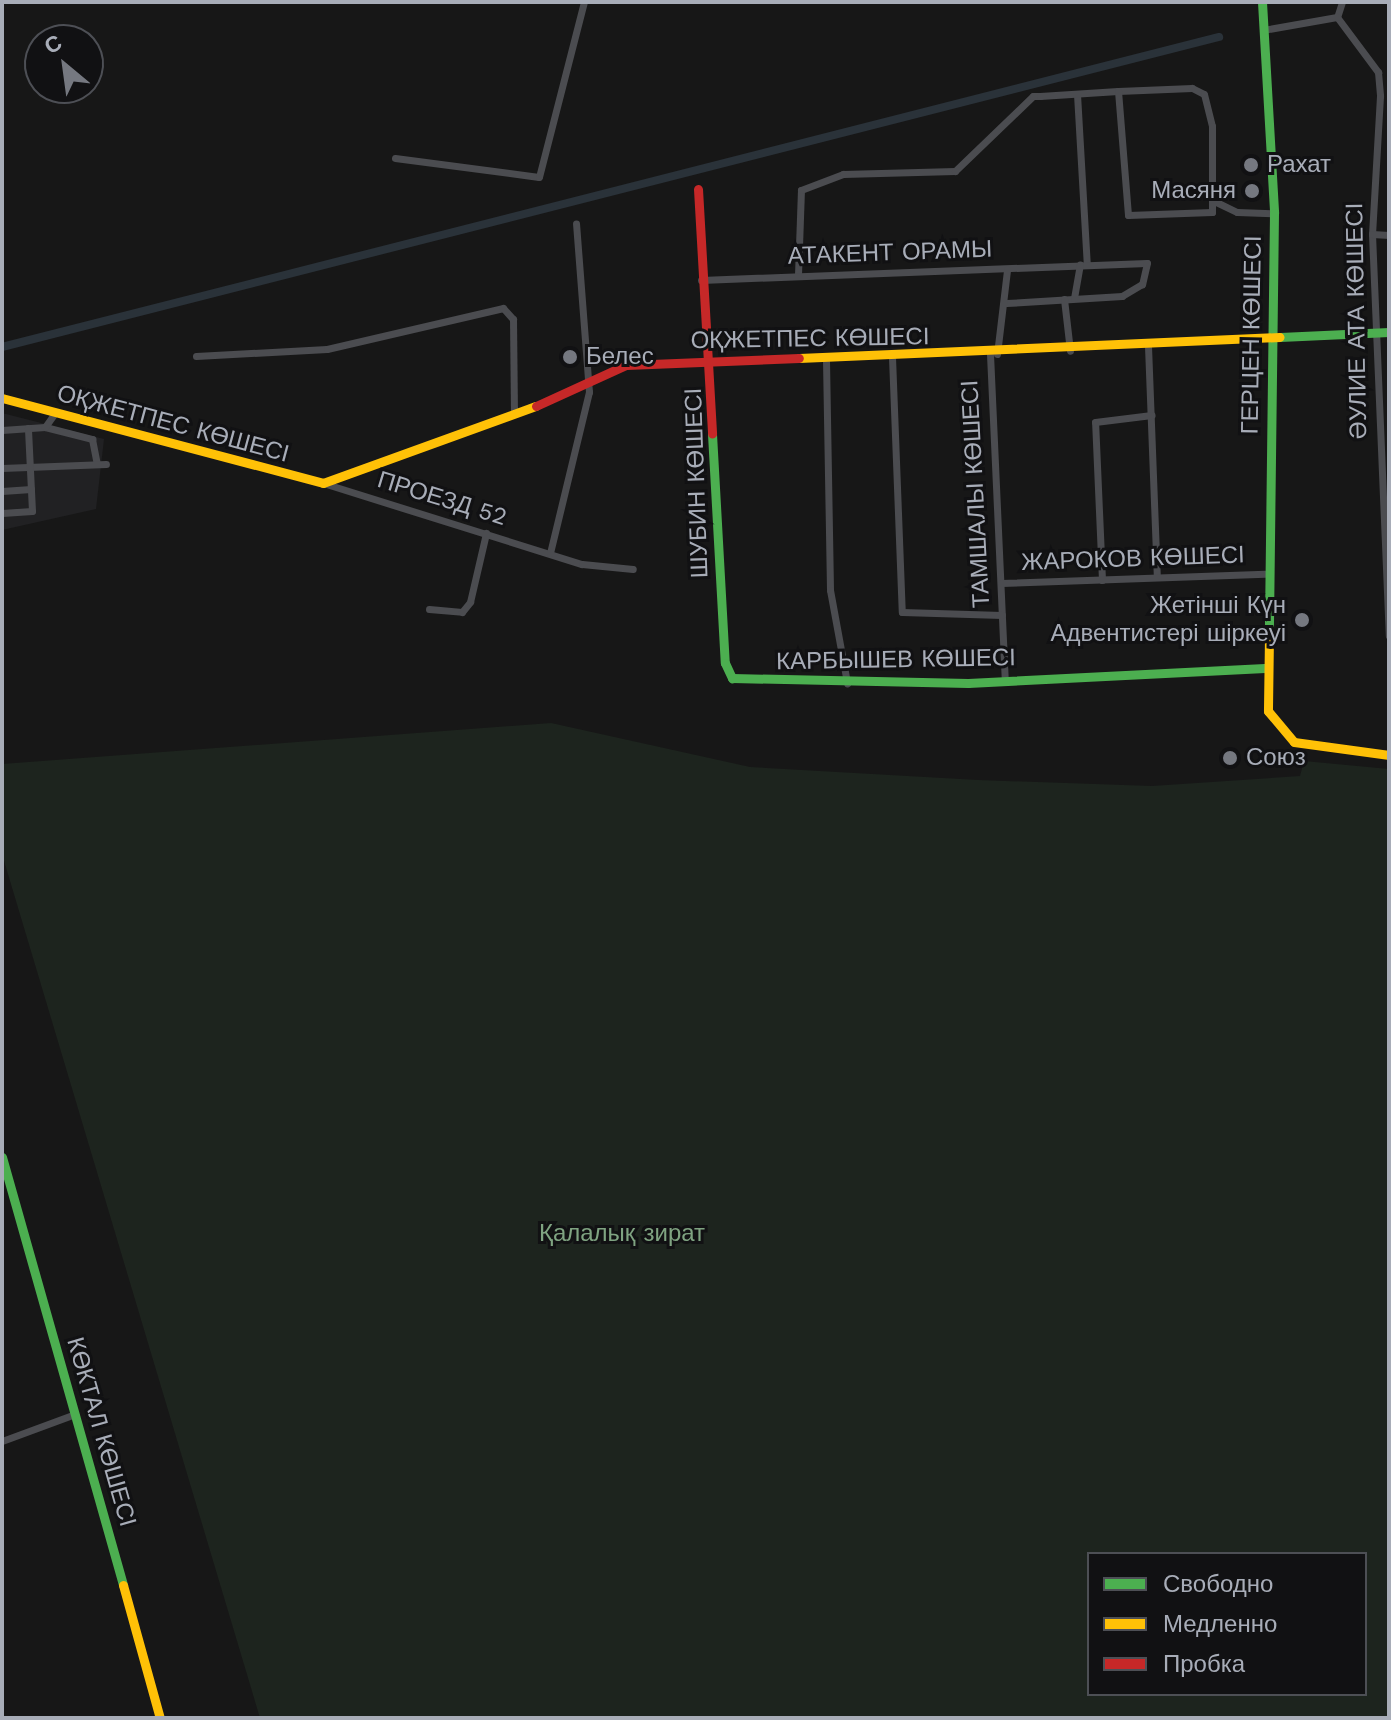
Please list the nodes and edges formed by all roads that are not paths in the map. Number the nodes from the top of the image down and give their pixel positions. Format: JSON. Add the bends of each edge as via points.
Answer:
{"nodes":[{"id":1,"x":584,"y":2,"type":"edge"},
{"id":2,"x":1262,"y":2,"type":"edge"},
{"id":3,"x":1342,"y":2,"type":"edge"},
{"id":4,"x":1337,"y":17,"type":"junction"},
{"id":5,"x":1263,"y":30,"type":"junction"},
{"id":6,"x":1118,"y":91,"type":"junction"},
{"id":7,"x":1077,"y":94,"type":"junction"},
{"id":8,"x":395,"y":158,"type":"dead end"},
{"id":9,"x":698,"y":189,"type":"dead end"},
{"id":10,"x":1214,"y":201,"type":"junction"},
{"id":11,"x":1274,"y":213,"type":"junction"},
{"id":12,"x":576,"y":224,"type":"dead end"},
{"id":13,"x":1372,"y":234,"type":"junction"},
{"id":14,"x":1389,"y":235,"type":"edge"},
{"id":15,"x":1083,"y":265,"type":"junction"},
{"id":16,"x":1007,"y":270,"type":"junction"},
{"id":17,"x":798,"y":275,"type":"junction"},
{"id":18,"x":701,"y":280,"type":"junction"},
{"id":19,"x":1074,"y":298,"type":"junction"},
{"id":20,"x":1064,"y":299,"type":"junction"},
{"id":21,"x":1006,"y":303,"type":"junction"},
{"id":22,"x":1375,"y":332,"type":"junction"},
{"id":23,"x":1389,"y":332,"type":"edge"},
{"id":24,"x":1272,"y":337,"type":"junction"},
{"id":25,"x":1148,"y":346,"type":"junction"},
{"id":26,"x":1070,"y":351,"type":"junction"},
{"id":27,"x":994,"y":354,"type":"junction"},
{"id":28,"x":196,"y":356,"type":"dead end"},
{"id":29,"x":892,"y":357,"type":"junction"},
{"id":30,"x":826,"y":360,"type":"junction"},
{"id":31,"x":712,"y":361,"type":"junction"},
{"id":32,"x":590,"y":381,"type":"junction"},
{"id":33,"x":2,"y":398,"type":"edge"},
{"id":34,"x":514,"y":412,"type":"junction"},
{"id":35,"x":54,"y":414,"type":"junction"},
{"id":36,"x":1152,"y":415,"type":"junction"},
{"id":37,"x":45,"y":427,"type":"junction"},
{"id":38,"x":28,"y":428,"type":"junction"},
{"id":39,"x":2,"y":430,"type":"edge"},
{"id":40,"x":97,"y":464,"type":"junction"},
{"id":41,"x":106,"y":464,"type":"dead end"},
{"id":42,"x":30,"y":467,"type":"junction"},
{"id":43,"x":2,"y":468,"type":"edge"},
{"id":44,"x":323,"y":483,"type":"junction"},
{"id":45,"x":31,"y":489,"type":"junction"},
{"id":46,"x":2,"y":491,"type":"edge"},
{"id":47,"x":2,"y":513,"type":"edge"},
{"id":48,"x":486,"y":533,"type":"junction"},
{"id":49,"x":550,"y":553,"type":"junction"},
{"id":50,"x":633,"y":569,"type":"dead end"},
{"id":51,"x":1265,"y":574,"type":"junction"},
{"id":52,"x":1157,"y":577,"type":"junction"},
{"id":53,"x":1102,"y":580,"type":"junction"},
{"id":54,"x":1001,"y":583,"type":"junction"},
{"id":55,"x":429,"y":609,"type":"dead end"},
{"id":56,"x":1002,"y":615,"type":"junction"},
{"id":57,"x":1389,"y":636,"type":"edge"},
{"id":58,"x":1265,"y":668,"type":"junction"},
{"id":59,"x":732,"y":678,"type":"joint"},
{"id":60,"x":1005,"y":679,"type":"junction"},
{"id":61,"x":847,"y":683,"type":"junction"},
{"id":62,"x":1389,"y":755,"type":"edge"},
{"id":63,"x":2,"y":1157,"type":"edge"},
{"id":64,"x":75,"y":1414,"type":"junction"},
{"id":65,"x":2,"y":1441,"type":"edge"},
{"id":66,"x":160,"y":1718,"type":"edge"}],
"edges":[{"from":1,"to":8,"type":"street","via":[[539,177]]},
{"from":2,"to":5,"type":"street","name":"ГЕРЦЕН КӨШЕСІ"},
{"from":3,"to":4,"type":"street"},
{"from":4,"to":5,"type":"street"},
{"from":4,"to":13,"type":"street","name":"ӘУЛИЕ АТА КӨШЕСІ","via":[[1378,72]]},
{"from":5,"to":11,"type":"street","name":"ГЕРЦЕН КӨШЕСІ"},
{"from":6,"to":7,"type":"street"},
{"from":6,"to":10,"type":"street","via":[[1192,88],[1209,98]]},
{"from":6,"to":10,"type":"street","via":[[1128,215],[1212,212]]},
{"from":7,"to":15,"type":"street"},
{"from":7,"to":17,"type":"street","via":[[1022,102],[955,171],[843,174],[811,183],[796,200]]},
{"from":9,"to":18,"type":"street","name":"ШУБИН КӨШЕСІ"},
{"from":10,"to":11,"type":"street","via":[[1237,212]]},
{"from":11,"to":24,"type":"street","name":"ГЕРЦЕН КӨШЕСІ"},
{"from":12,"to":32,"type":"street"},
{"from":13,"to":14,"type":"street"},
{"from":13,"to":22,"type":"street","name":"ӘУЛИЕ АТА КӨШЕСІ"},
{"from":15,"to":16,"type":"street","name":"АТАКЕНТ ОРАМЫ"},
{"from":15,"to":19,"type":"street"},
{"from":15,"to":19,"type":"street","name":"АТАКЕНТ ОРАМЫ","via":[[1147,263],[1142,284],[1122,296]]},
{"from":16,"to":17,"type":"street","name":"АТАКЕНТ ОРАМЫ"},
{"from":16,"to":21,"type":"street","name":"ТАМШАЛЫ КӨШЕСІ"},
{"from":17,"to":18,"type":"street","name":"АТАКЕНТ ОРАМЫ"},
{"from":18,"to":31,"type":"street","name":"ШУБИН КӨШЕСІ"},
{"from":19,"to":20,"type":"street"},
{"from":20,"to":21,"type":"street"},
{"from":20,"to":26,"type":"street"},
{"from":21,"to":27,"type":"street","name":"ТАМШАЛЫ КӨШЕСІ"},
{"from":22,"to":23,"type":"street","name":"ОҚЖЕТПЕС КӨШЕСІ"},
{"from":22,"to":24,"type":"street","name":"ОҚЖЕТПЕС КӨШЕСІ"},
{"from":22,"to":57,"type":"street","name":"ӘУЛИЕ АТА КӨШЕСІ"},
{"from":24,"to":25,"type":"street","name":"ОҚЖЕТПЕС КӨШЕСІ"},
{"from":24,"to":51,"type":"street","name":"ГЕРЦЕН КӨШЕСІ"},
{"from":25,"to":26,"type":"street","name":"ОҚЖЕТПЕС КӨШЕСІ"},
{"from":25,"to":36,"type":"street"},
{"from":26,"to":27,"type":"street","name":"ОҚЖЕТПЕС КӨШЕСІ"},
{"from":27,"to":29,"type":"street","name":"ОҚЖЕТПЕС КӨШЕСІ"},
{"from":27,"to":54,"type":"street","name":"ТАМШАЛЫ КӨШЕСІ"},
{"from":28,"to":34,"type":"street","via":[[327,349],[503,308],[513,319]]},
{"from":29,"to":30,"type":"street","name":"ОҚЖЕТПЕС КӨШЕСІ"},
{"from":29,"to":56,"type":"street","via":[[902,612]]},
{"from":30,"to":31,"type":"street","name":"ОҚЖЕТПЕС КӨШЕСІ"},
{"from":30,"to":61,"type":"street","via":[[830,590]]},
{"from":31,"to":32,"type":"street","name":"ОҚЖЕТПЕС КӨШЕСІ","via":[[615,366]]},
{"from":31,"to":59,"type":"street","name":"ШУБИН КӨШЕСІ","via":[[725,663]]},
{"from":32,"to":34,"type":"street","name":"ОҚЖЕТПЕС КӨШЕСІ"},
{"from":32,"to":49,"type":"street"},
{"from":33,"to":35,"type":"street","name":"ОҚЖЕТПЕС КӨШЕСІ"},
{"from":34,"to":44,"type":"street","name":"ОҚЖЕТПЕС КӨШЕСІ"},
{"from":35,"to":37,"type":"street"},
{"from":35,"to":44,"type":"street","name":"ОҚЖЕТПЕС КӨШЕСІ"},
{"from":36,"to":52,"type":"street"},
{"from":36,"to":53,"type":"street","via":[[1095,422]]},
{"from":37,"to":38,"type":"street"},
{"from":37,"to":40,"type":"street","via":[[92,439]]},
{"from":38,"to":39,"type":"street"},
{"from":38,"to":42,"type":"street"},
{"from":40,"to":41,"type":"street"},
{"from":40,"to":42,"type":"street"},
{"from":42,"to":43,"type":"street"},
{"from":42,"to":45,"type":"street"},
{"from":44,"to":48,"type":"street","name":"ПРОЕЗД 52"},
{"from":45,"to":46,"type":"street"},
{"from":45,"to":47,"type":"street","via":[[32,511]]},
{"from":48,"to":49,"type":"street","name":"ПРОЕЗД 52"},
{"from":48,"to":55,"type":"street","via":[[470,602],[462,612]]},
{"from":49,"to":50,"type":"street","name":"ПРОЕЗД 52"},
{"from":51,"to":52,"type":"street","name":"ЖАРОКОВ КӨШЕСІ"},
{"from":51,"to":58,"type":"street","name":"ГЕРЦЕН КӨШЕСІ"},
{"from":52,"to":53,"type":"street","name":"ЖАРОКОВ КӨШЕСІ"},
{"from":53,"to":54,"type":"street","name":"ЖАРОКОВ КӨШЕСІ"},
{"from":54,"to":56,"type":"street","name":"ТАМШАЛЫ КӨШЕСІ"},
{"from":56,"to":60,"type":"street","name":"ТАМШАЛЫ КӨШЕСІ"},
{"from":58,"to":60,"type":"street","name":"КАРБЫШЕВ КӨШЕСІ"},
{"from":58,"to":62,"type":"street","via":[[1268,711],[1286,738]]},
{"from":59,"to":61,"type":"street","name":"КАРБЫШЕВ КӨШЕСІ"},
{"from":60,"to":61,"type":"street","name":"КАРБЫШЕВ КӨШЕСІ"},
{"from":63,"to":64,"type":"street","name":"КӨКТАЛ КӨШЕСІ"},
{"from":64,"to":65,"type":"street"},
{"from":64,"to":66,"type":"street","name":"КӨКТАЛ КӨШЕСІ"}]}
